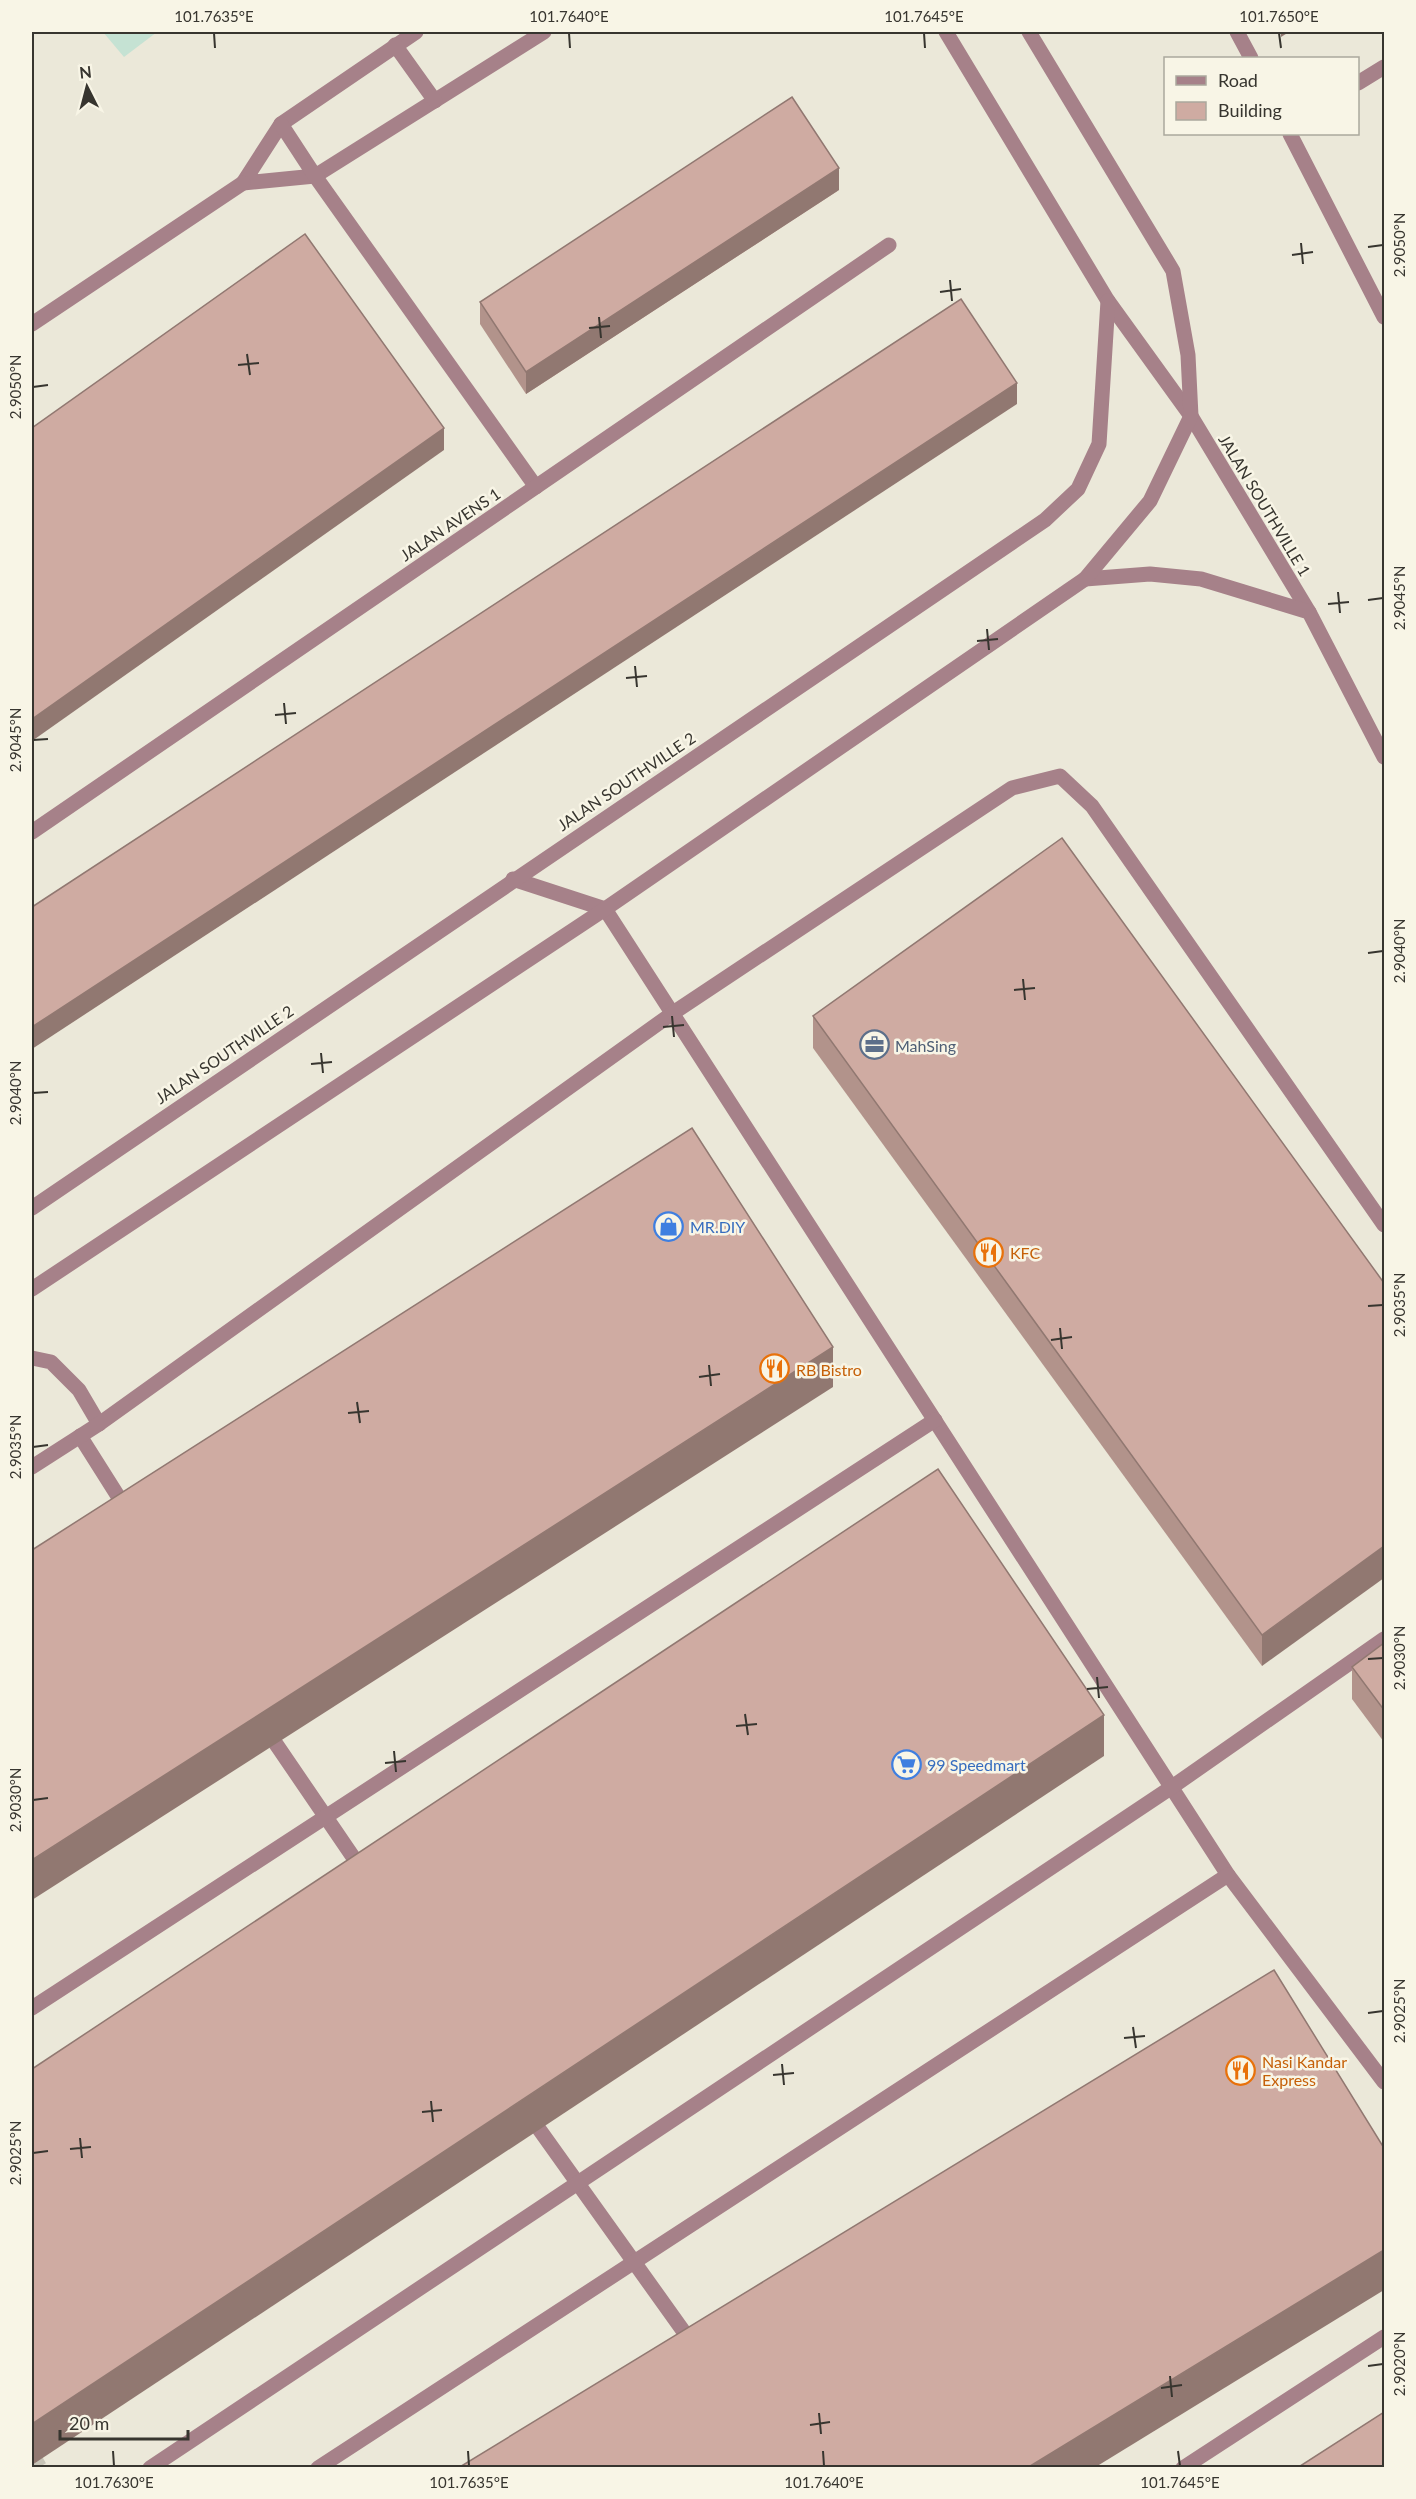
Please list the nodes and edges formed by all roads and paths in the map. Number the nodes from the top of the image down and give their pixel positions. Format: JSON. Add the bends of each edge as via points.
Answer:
{"nodes":[{"id":1,"x":416,"y":32,"type":"edge"},
{"id":2,"x":544,"y":32,"type":"edge"},
{"id":3,"x":946,"y":32,"type":"edge"},
{"id":4,"x":1029,"y":32,"type":"edge"},
{"id":5,"x":1237,"y":32,"type":"edge"},
{"id":6,"x":395,"y":45,"type":"junction"},
{"id":7,"x":1250,"y":57,"type":"edge"},
{"id":8,"x":1384,"y":67,"type":"edge"},
{"id":9,"x":1359,"y":82,"type":"edge"},
{"id":10,"x":435,"y":101,"type":"junction"},
{"id":11,"x":281,"y":124,"type":"junction"},
{"id":12,"x":1291,"y":135,"type":"edge"},
{"id":13,"x":315,"y":176,"type":"junction"},
{"id":14,"x":243,"y":183,"type":"junction"},
{"id":15,"x":889,"y":245,"type":"dead end"},
{"id":16,"x":1108,"y":302,"type":"junction"},
{"id":17,"x":1384,"y":316,"type":"edge"},
{"id":18,"x":32,"y":324,"type":"edge"},
{"id":19,"x":1191,"y":416,"type":"junction"},
{"id":20,"x":536,"y":487,"type":"junction"},
{"id":21,"x":1085,"y":579,"type":"junction"},
{"id":22,"x":1309,"y":612,"type":"junction"},
{"id":23,"x":1384,"y":757,"type":"edge"},
{"id":24,"x":32,"y":832,"type":"edge"},
{"id":25,"x":513,"y":879,"type":"junction"},
{"id":26,"x":605,"y":909,"type":"junction"},
{"id":27,"x":672,"y":1013,"type":"junction"},
{"id":28,"x":32,"y":1208,"type":"edge"},
{"id":29,"x":1384,"y":1226,"type":"edge"},
{"id":30,"x":32,"y":1289,"type":"edge"},
{"id":31,"x":32,"y":1358,"type":"edge"},
{"id":32,"x":935,"y":1420,"type":"junction"},
{"id":33,"x":99,"y":1424,"type":"junction"},
{"id":34,"x":80,"y":1436,"type":"junction"},
{"id":35,"x":32,"y":1467,"type":"edge"},
{"id":36,"x":136,"y":1523,"type":"edge"},
{"id":37,"x":1384,"y":1639,"type":"edge"},
{"id":38,"x":276,"y":1744,"type":"dead end"},
{"id":39,"x":1172,"y":1787,"type":"junction"},
{"id":40,"x":327,"y":1815,"type":"junction"},
{"id":41,"x":1228,"y":1875,"type":"junction"},
{"id":42,"x":371,"y":1885,"type":"edge"},
{"id":43,"x":32,"y":2008,"type":"edge"},
{"id":44,"x":1384,"y":2082,"type":"edge"},
{"id":45,"x":539,"y":2129,"type":"dead end"},
{"id":46,"x":577,"y":2183,"type":"junction"},
{"id":47,"x":635,"y":2261,"type":"junction"},
{"id":48,"x":1384,"y":2337,"type":"edge"},
{"id":49,"x":703,"y":2358,"type":"edge"},
{"id":50,"x":150,"y":2468,"type":"edge"},
{"id":51,"x":318,"y":2468,"type":"edge"},
{"id":52,"x":1183,"y":2468,"type":"edge"}],
"edges":[{"from":1,"to":6,"type":"street"},
{"from":2,"to":10,"type":"street"},
{"from":3,"to":16,"type":"street","name":"JALAN SOUTHVILLE 1"},
{"from":4,"to":19,"type":"street","via":[[1173,271],[1188,355]]},
{"from":5,"to":7,"type":"street"},
{"from":6,"to":10,"type":"street"},
{"from":6,"to":11,"type":"street"},
{"from":8,"to":9,"type":"street"},
{"from":10,"to":13,"type":"street"},
{"from":11,"to":13,"type":"street"},
{"from":11,"to":14,"type":"street"},
{"from":12,"to":17,"type":"street"},
{"from":13,"to":14,"type":"street"},
{"from":13,"to":20,"type":"street"},
{"from":14,"to":18,"type":"street"},
{"from":15,"to":20,"type":"street","name":"JALAN AVENS 1"},
{"from":16,"to":19,"type":"street","name":"JALAN SOUTHVILLE 1"},
{"from":16,"to":25,"type":"street","name":"JALAN SOUTHVILLE 2","via":[[1099,444],[1078,489],[1035,527]]},
{"from":19,"to":21,"type":"street","via":[[1150,501]]},
{"from":19,"to":22,"type":"street","name":"JALAN SOUTHVILLE 1"},
{"from":20,"to":24,"type":"street","name":"JALAN AVENS 1"},
{"from":21,"to":22,"type":"street","via":[[1150,574],[1202,579]]},
{"from":21,"to":26,"type":"street"},
{"from":22,"to":23,"type":"street","name":"JALAN SOUTHVILLE 1"},
{"from":25,"to":26,"type":"street"},
{"from":25,"to":28,"type":"street","name":"JALAN SOUTHVILLE 2"},
{"from":26,"to":27,"type":"street"},
{"from":26,"to":30,"type":"street"},
{"from":27,"to":29,"type":"street","via":[[1012,788],[1060,776],[1092,806]]},
{"from":27,"to":32,"type":"street"},
{"from":27,"to":33,"type":"street"},
{"from":31,"to":33,"type":"street","via":[[51,1362],[79,1390]]},
{"from":32,"to":39,"type":"street"},
{"from":32,"to":40,"type":"street"},
{"from":33,"to":34,"type":"street"},
{"from":34,"to":35,"type":"street"},
{"from":34,"to":36,"type":"street"},
{"from":37,"to":39,"type":"street"},
{"from":38,"to":40,"type":"street"},
{"from":39,"to":41,"type":"street"},
{"from":39,"to":46,"type":"street"},
{"from":40,"to":42,"type":"street"},
{"from":40,"to":43,"type":"street"},
{"from":41,"to":44,"type":"street"},
{"from":41,"to":47,"type":"street"},
{"from":45,"to":46,"type":"street"},
{"from":46,"to":47,"type":"street"},
{"from":46,"to":50,"type":"street"},
{"from":47,"to":49,"type":"street"},
{"from":47,"to":51,"type":"street"},
{"from":48,"to":52,"type":"street"}]}
